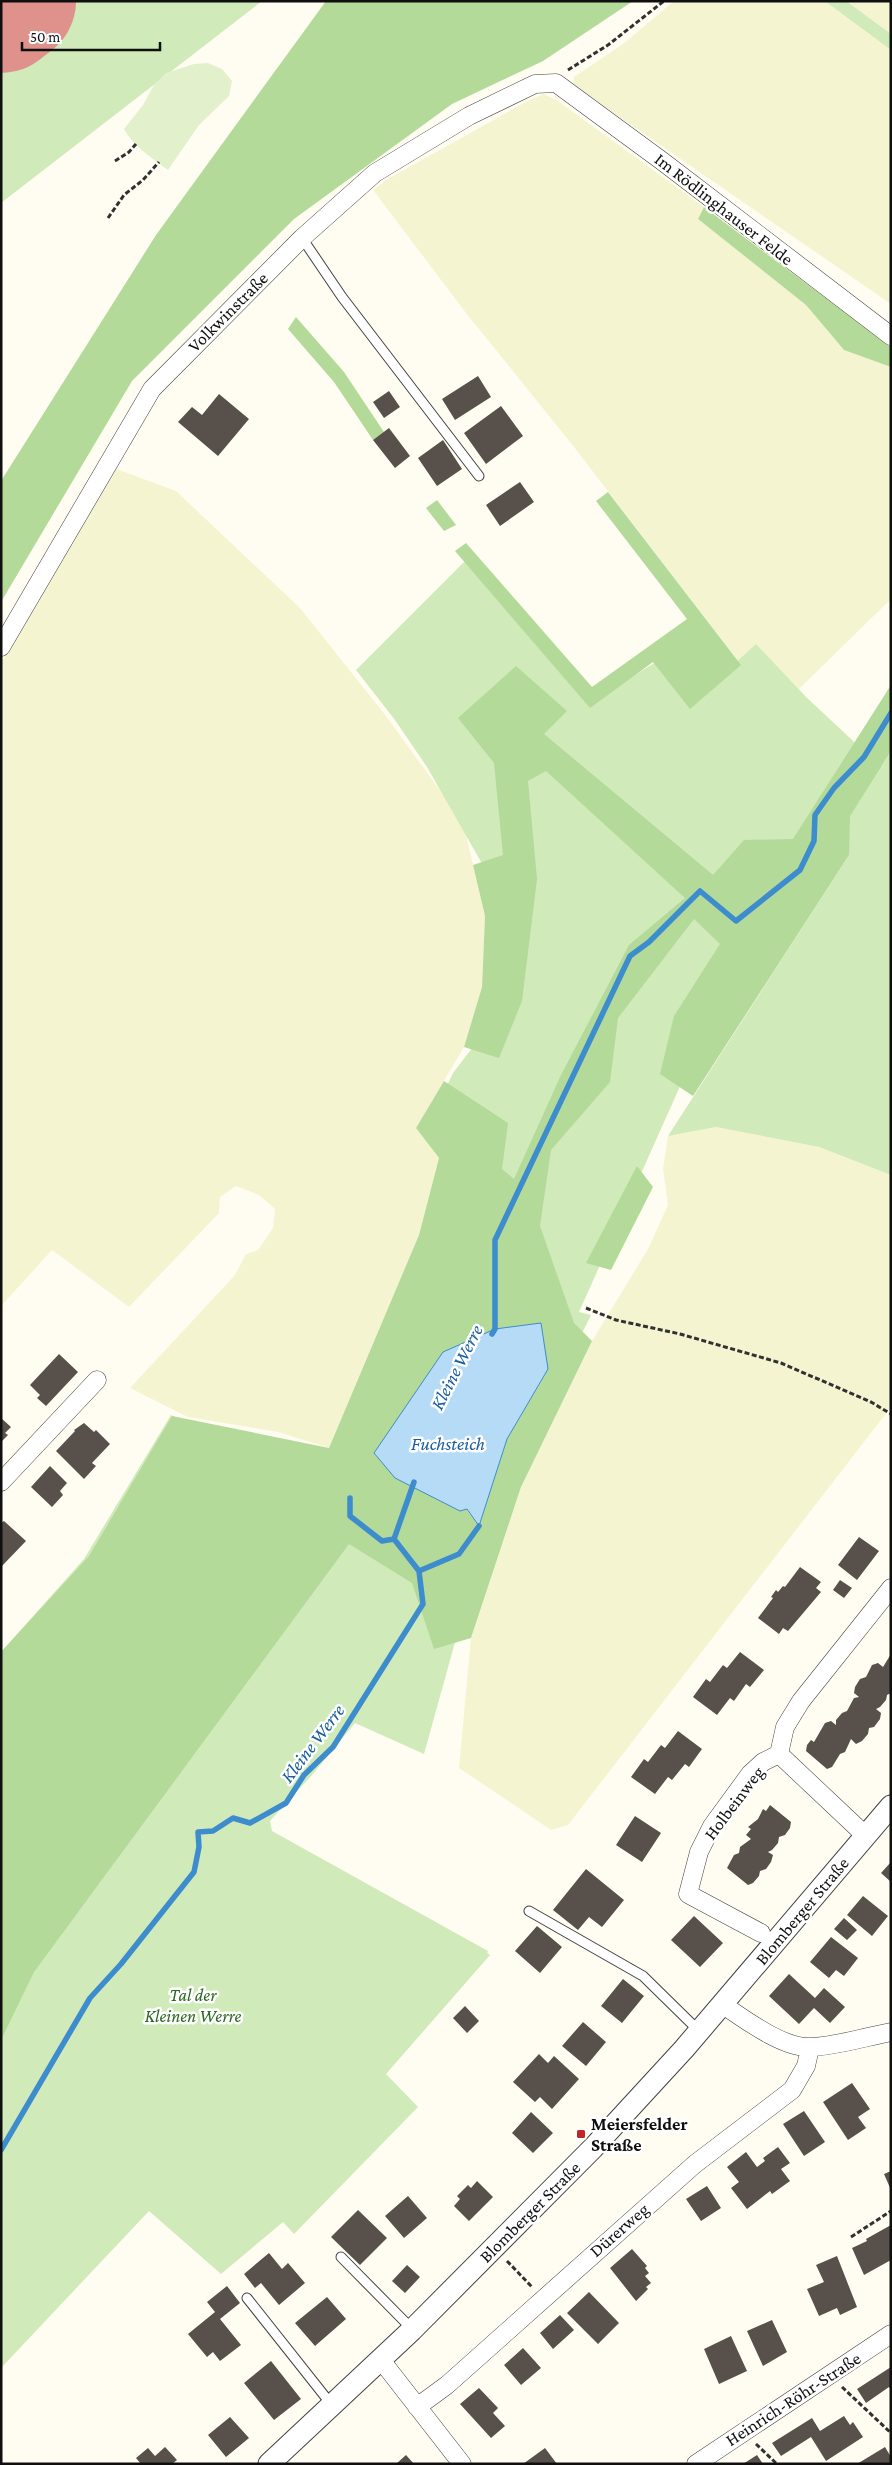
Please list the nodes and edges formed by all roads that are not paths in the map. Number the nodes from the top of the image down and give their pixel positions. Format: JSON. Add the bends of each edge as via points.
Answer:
{"nodes":[{"id":1,"x":556,"y":83,"type":"joint"},
{"id":2,"x":302,"y":238,"type":"junction"},
{"id":3,"x":891,"y":336,"type":"edge"},
{"id":4,"x":479,"y":476,"type":"dead end"},
{"id":5,"x":1,"y":647,"type":"edge"},
{"id":6,"x":97,"y":1380,"type":"dead end"},
{"id":7,"x":1,"y":1482,"type":"edge"},
{"id":8,"x":891,"y":1588,"type":"edge"},
{"id":9,"x":779,"y":1754,"type":"junction"},
{"id":10,"x":891,"y":1806,"type":"edge"},
{"id":11,"x":866,"y":1836,"type":"junction"},
{"id":12,"x":529,"y":1912,"type":"dead end"},
{"id":13,"x":761,"y":1933,"type":"dead end"},
{"id":14,"x":722,"y":2004,"type":"junction"},
{"id":15,"x":699,"y":2031,"type":"junction"},
{"id":16,"x":891,"y":2032,"type":"edge"},
{"id":17,"x":810,"y":2048,"type":"junction"},
{"id":18,"x":341,"y":2257,"type":"dead end"},
{"id":19,"x":247,"y":2298,"type":"dead end"},
{"id":20,"x":412,"y":2330,"type":"junction"},
{"id":21,"x":891,"y":2334,"type":"edge"},
{"id":22,"x":380,"y":2360,"type":"junction"},
{"id":23,"x":331,"y":2404,"type":"junction"},
{"id":24,"x":417,"y":2407,"type":"junction"},
{"id":25,"x":269,"y":2464,"type":"edge"},
{"id":26,"x":462,"y":2464,"type":"edge"},
{"id":27,"x":696,"y":2464,"type":"edge"}],
"edges":[{"from":1,"to":2,"type":"street","name":"Volkwinstraße","via":[[535,84],[460,122],[375,174]]},
{"from":1,"to":3,"type":"street","name":"Im Rödlinghauser Felde"},
{"from":2,"to":4,"type":"lane","via":[[342,297]]},
{"from":2,"to":5,"type":"street","name":"Volkwinstraße","via":[[152,389]]},
{"from":6,"to":7,"type":"street"},
{"from":8,"to":9,"type":"street","name":"Holbeinweg","via":[[784,1727]]},
{"from":9,"to":11,"type":"street","name":"Holbeinweg"},
{"from":9,"to":13,"type":"street","name":"Holbeinweg","via":[[750,1774],[712,1826],[699,1852],[688,1894]]},
{"from":10,"to":11,"type":"street","name":"Blomberger Straße"},
{"from":11,"to":14,"type":"street","name":"Blomberger Straße"},
{"from":12,"to":15,"type":"lane","via":[[643,1976]]},
{"from":14,"to":15,"type":"street","name":"Blomberger Straße"},
{"from":14,"to":17,"type":"street","via":[[756,2028]]},
{"from":15,"to":20,"type":"street","name":"Blomberger Straße","via":[[593,2148]]},
{"from":16,"to":17,"type":"street"},
{"from":17,"to":24,"type":"street","name":"Dürerweg","via":[[806,2066],[792,2090],[695,2164],[447,2385]]},
{"from":18,"to":20,"type":"lane"},
{"from":19,"to":23,"type":"lane"},
{"from":20,"to":22,"type":"street","name":"Blomberger Straße"},
{"from":21,"to":27,"type":"street","name":"Heinrich-Röhr-Straße"},
{"from":22,"to":23,"type":"street","name":"Blomberger Straße"},
{"from":22,"to":24,"type":"street"},
{"from":23,"to":25,"type":"street","name":"Blomberger Straße"},
{"from":24,"to":26,"type":"street"}]}
